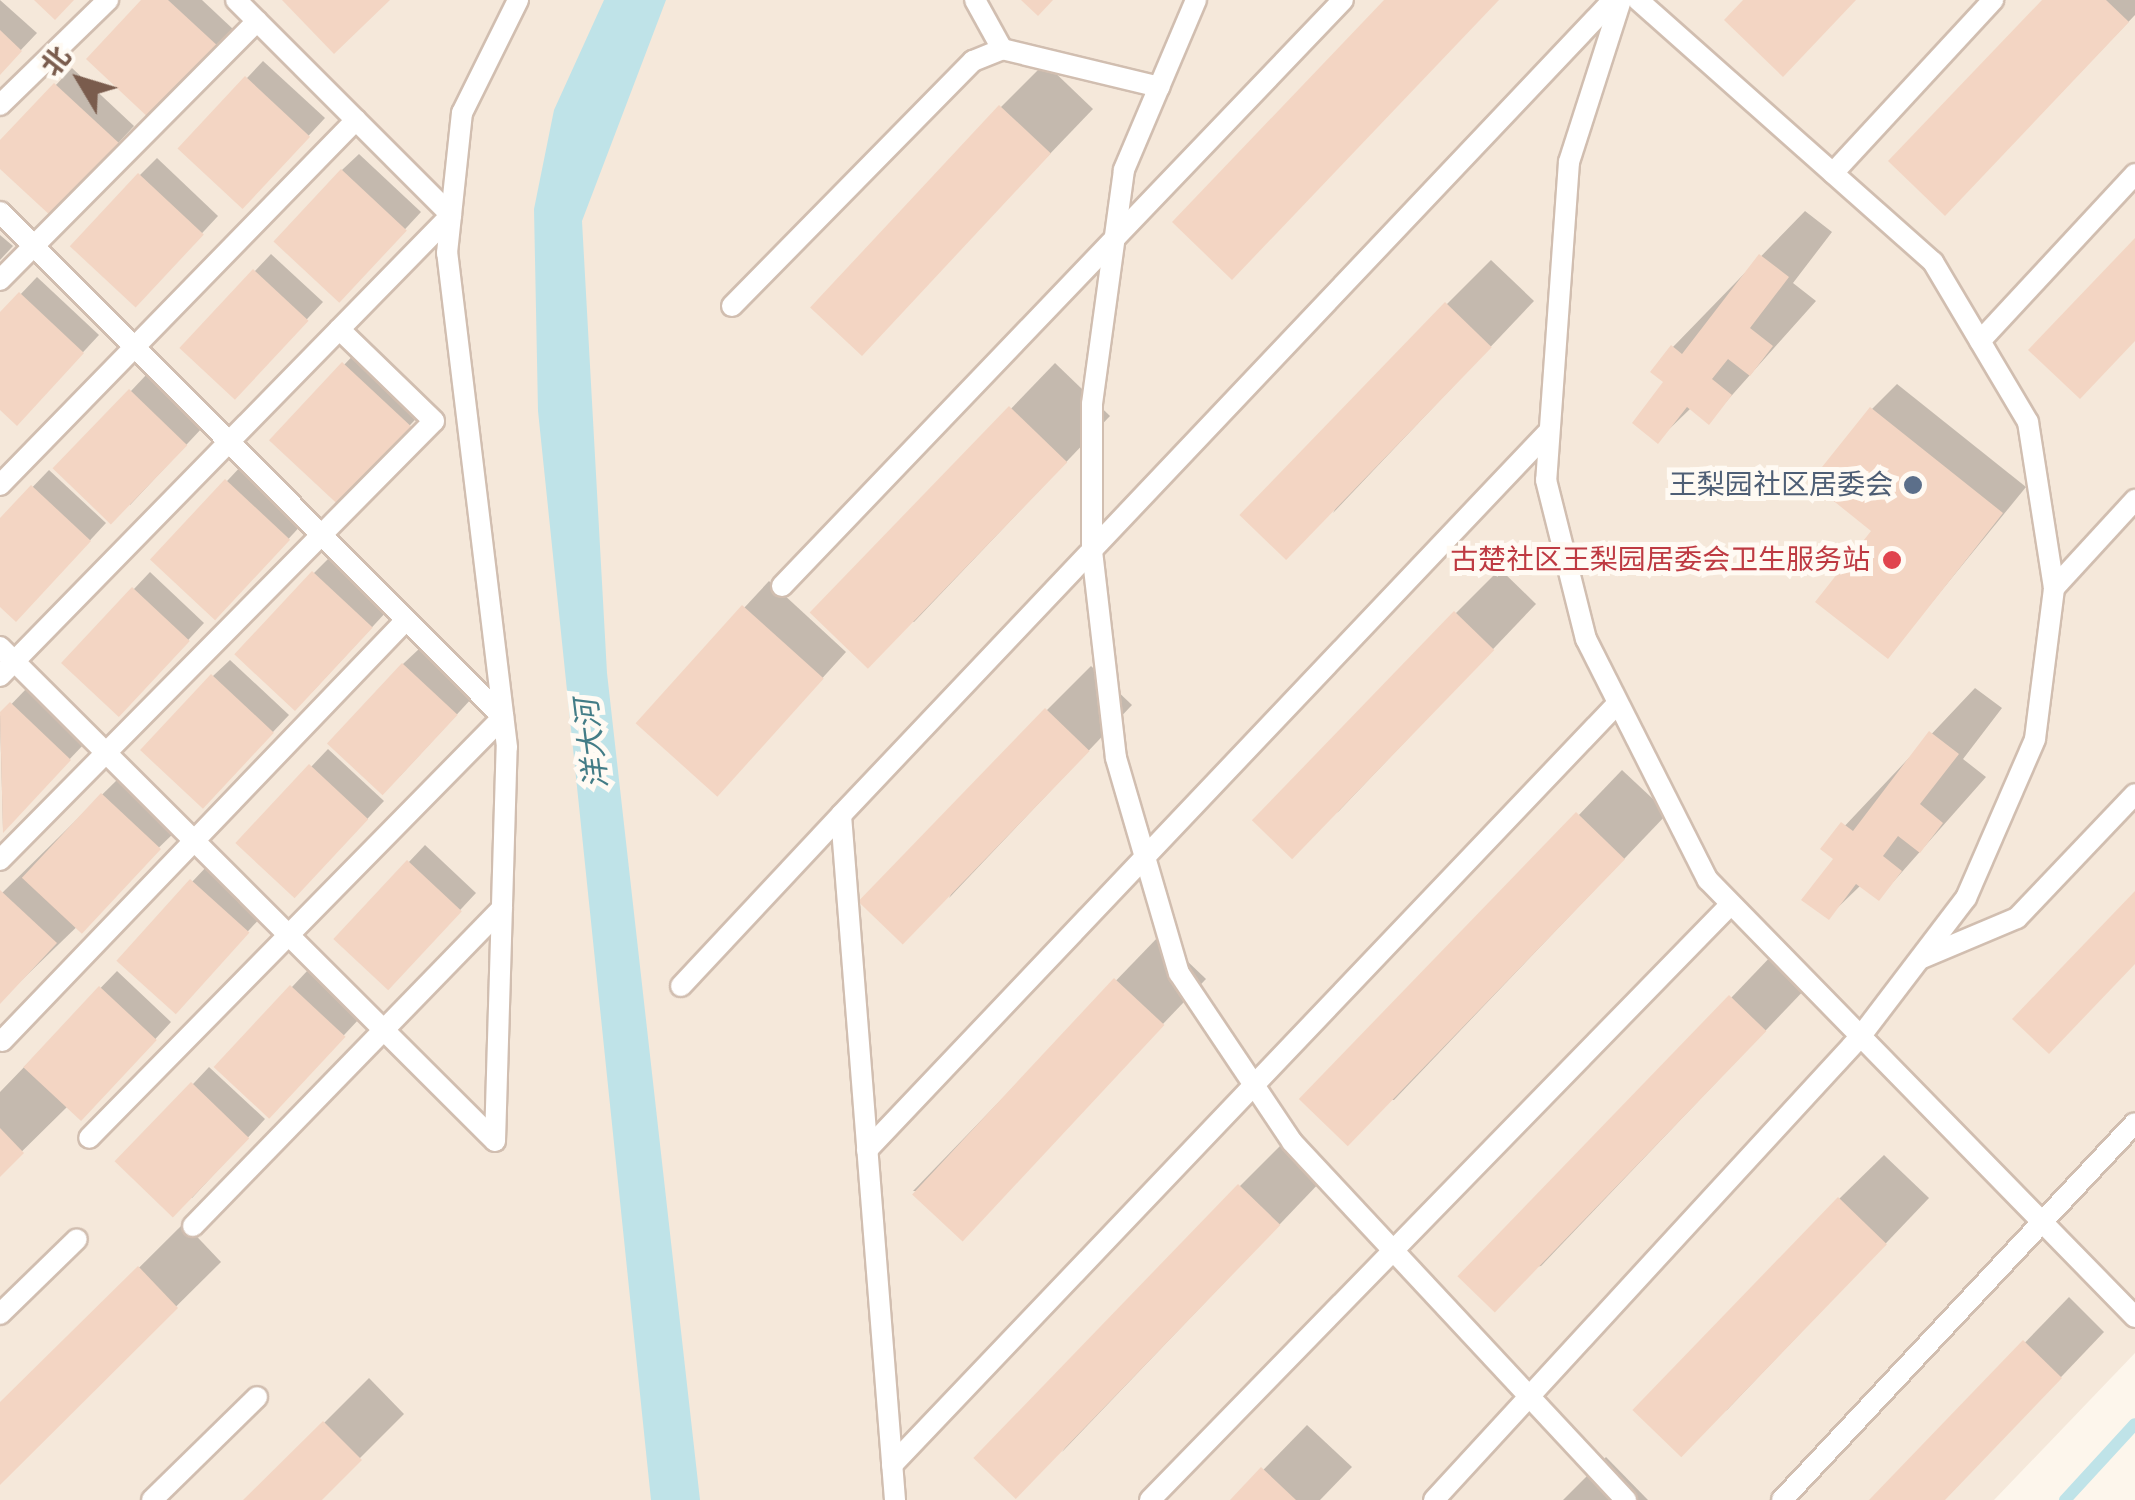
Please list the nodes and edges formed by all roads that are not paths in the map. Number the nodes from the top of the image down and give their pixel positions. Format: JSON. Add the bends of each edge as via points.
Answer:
{"nodes":[{"id":1,"x":108,"y":0,"type":"edge"},
{"id":2,"x":236,"y":0,"type":"edge"},
{"id":3,"x":518,"y":0,"type":"edge"},
{"id":4,"x":974,"y":0,"type":"edge"},
{"id":5,"x":1196,"y":0,"type":"edge"},
{"id":6,"x":1344,"y":0,"type":"edge"},
{"id":7,"x":1613,"y":0,"type":"edge"},
{"id":8,"x":1620,"y":0,"type":"edge"},
{"id":9,"x":1638,"y":0,"type":"edge"},
{"id":10,"x":1994,"y":0,"type":"edge"},
{"id":11,"x":257,"y":21,"type":"junction"},
{"id":12,"x":1002,"y":49,"type":"junction"},
{"id":13,"x":1159,"y":88,"type":"junction"},
{"id":14,"x":0,"y":105,"type":"edge"},
{"id":15,"x":356,"y":120,"type":"junction"},
{"id":16,"x":1833,"y":173,"type":"junction"},
{"id":17,"x":2135,"y":174,"type":"edge"},
{"id":18,"x":0,"y":212,"type":"edge"},
{"id":19,"x":451,"y":215,"type":"junction"},
{"id":20,"x":1115,"y":238,"type":"junction"},
{"id":21,"x":34,"y":246,"type":"junction"},
{"id":22,"x":0,"y":280,"type":"edge"},
{"id":23,"x":732,"y":306,"type":"dead end"},
{"id":24,"x":339,"y":330,"type":"junction"},
{"id":25,"x":1980,"y":341,"type":"junction"},
{"id":26,"x":134,"y":347,"type":"junction"},
{"id":27,"x":1549,"y":431,"type":"junction"},
{"id":28,"x":229,"y":442,"type":"junction"},
{"id":29,"x":0,"y":485,"type":"edge"},
{"id":30,"x":2135,"y":500,"type":"edge"},
{"id":31,"x":321,"y":535,"type":"junction"},
{"id":32,"x":1092,"y":551,"type":"junction"},
{"id":33,"x":782,"y":586,"type":"dead end"},
{"id":34,"x":2054,"y":588,"type":"junction"},
{"id":35,"x":406,"y":620,"type":"junction"},
{"id":36,"x":5,"y":662,"type":"edge"},
{"id":37,"x":1618,"y":703,"type":"junction"},
{"id":38,"x":502,"y":717,"type":"junction"},
{"id":39,"x":106,"y":753,"type":"junction"},
{"id":40,"x":2135,"y":794,"type":"edge"},
{"id":41,"x":841,"y":815,"type":"junction"},
{"id":42,"x":194,"y":841,"type":"junction"},
{"id":43,"x":1145,"y":857,"type":"junction"},
{"id":44,"x":0,"y":860,"type":"edge"},
{"id":45,"x":1731,"y":904,"type":"junction"},
{"id":46,"x":502,"y":908,"type":"junction"},
{"id":47,"x":288,"y":935,"type":"junction"},
{"id":48,"x":1920,"y":959,"type":"junction"},
{"id":49,"x":681,"y":986,"type":"dead end"},
{"id":50,"x":383,"y":1030,"type":"junction"},
{"id":51,"x":1860,"y":1037,"type":"junction"},
{"id":52,"x":2,"y":1040,"type":"edge"},
{"id":53,"x":1254,"y":1085,"type":"junction"},
{"id":54,"x":2135,"y":1122,"type":"edge"},
{"id":55,"x":89,"y":1138,"type":"dead end"},
{"id":56,"x":867,"y":1150,"type":"junction"},
{"id":57,"x":2041,"y":1223,"type":"junction"},
{"id":58,"x":193,"y":1226,"type":"dead end"},
{"id":59,"x":77,"y":1239,"type":"dead end"},
{"id":60,"x":1394,"y":1250,"type":"junction"},
{"id":61,"x":0,"y":1314,"type":"edge"},
{"id":62,"x":2135,"y":1317,"type":"edge"},
{"id":63,"x":1530,"y":1395,"type":"junction"},
{"id":64,"x":256,"y":1397,"type":"dead end"},
{"id":65,"x":892,"y":1464,"type":"junction"},
{"id":66,"x":152,"y":1500,"type":"edge"},
{"id":67,"x":894,"y":1500,"type":"edge"},
{"id":68,"x":1150,"y":1500,"type":"edge"},
{"id":69,"x":1434,"y":1500,"type":"edge"},
{"id":70,"x":1626,"y":1500,"type":"edge"},
{"id":71,"x":1782,"y":1500,"type":"edge"}],
"edges":[{"from":1,"to":14,"type":"lane"},
{"from":2,"to":11,"type":"lane"},
{"from":3,"to":19,"type":"lane","via":[[462,113]]},
{"from":4,"to":12,"type":"lane"},
{"from":5,"to":13,"type":"lane"},
{"from":6,"to":20,"type":"lane"},
{"from":7,"to":32,"type":"lane"},
{"from":8,"to":27,"type":"lane","via":[[1568,162]]},
{"from":9,"to":16,"type":"lane"},
{"from":10,"to":16,"type":"lane"},
{"from":11,"to":15,"type":"lane"},
{"from":11,"to":21,"type":"lane"},
{"from":12,"to":13,"type":"lane"},
{"from":12,"to":23,"type":"lane","via":[[973,61]]},
{"from":13,"to":20,"type":"lane","via":[[1124,170]]},
{"from":15,"to":19,"type":"lane"},
{"from":15,"to":26,"type":"lane"},
{"from":16,"to":25,"type":"lane","via":[[1933,262]]},
{"from":17,"to":25,"type":"lane"},
{"from":18,"to":21,"type":"lane"},
{"from":19,"to":24,"type":"lane"},
{"from":19,"to":38,"type":"lane","via":[[472,502]]},
{"from":20,"to":32,"type":"lane","via":[[1092,404]]},
{"from":20,"to":33,"type":"lane"},
{"from":21,"to":22,"type":"lane"},
{"from":21,"to":26,"type":"lane"},
{"from":24,"to":28,"type":"lane"},
{"from":24,"to":31,"type":"lane","via":[[434,421]]},
{"from":25,"to":34,"type":"lane","via":[[2028,422]]},
{"from":26,"to":28,"type":"lane"},
{"from":26,"to":29,"type":"lane"},
{"from":27,"to":37,"type":"lane","via":[[1546,480],[1559,533],[1586,638]]},
{"from":27,"to":43,"type":"lane"},
{"from":28,"to":31,"type":"lane"},
{"from":28,"to":36,"type":"lane"},
{"from":30,"to":34,"type":"lane"},
{"from":31,"to":35,"type":"lane"},
{"from":31,"to":39,"type":"lane"},
{"from":32,"to":41,"type":"lane"},
{"from":32,"to":43,"type":"lane","via":[[1116,758]]},
{"from":34,"to":48,"type":"lane","via":[[2035,739],[1966,898]]},
{"from":35,"to":38,"type":"lane"},
{"from":35,"to":42,"type":"lane"},
{"from":36,"to":39,"type":"lane"},
{"from":37,"to":45,"type":"lane","via":[[1708,880]]},
{"from":37,"to":53,"type":"lane"},
{"from":38,"to":46,"type":"lane"},
{"from":38,"to":47,"type":"lane"},
{"from":39,"to":42,"type":"lane"},
{"from":39,"to":44,"type":"lane"},
{"from":40,"to":48,"type":"lane","via":[[2017,918]]},
{"from":41,"to":49,"type":"lane"},
{"from":41,"to":56,"type":"lane"},
{"from":42,"to":47,"type":"lane"},
{"from":42,"to":52,"type":"lane"},
{"from":43,"to":53,"type":"lane","via":[[1179,974]]},
{"from":43,"to":56,"type":"lane"},
{"from":45,"to":51,"type":"lane"},
{"from":45,"to":60,"type":"lane"},
{"from":46,"to":50,"type":"lane"},
{"from":46,"to":50,"type":"lane","via":[[495,1142]]},
{"from":47,"to":50,"type":"lane"},
{"from":47,"to":55,"type":"lane"},
{"from":48,"to":51,"type":"lane"},
{"from":50,"to":58,"type":"lane"},
{"from":51,"to":57,"type":"lane"},
{"from":51,"to":63,"type":"lane"},
{"from":53,"to":60,"type":"lane","via":[[1292,1142]]},
{"from":53,"to":65,"type":"lane"},
{"from":54,"to":57,"type":"lane"},
{"from":56,"to":65,"type":"lane"},
{"from":57,"to":62,"type":"lane"},
{"from":57,"to":71,"type":"lane"},
{"from":59,"to":61,"type":"lane"},
{"from":60,"to":63,"type":"lane"},
{"from":60,"to":68,"type":"lane"},
{"from":63,"to":69,"type":"lane"},
{"from":63,"to":70,"type":"lane"},
{"from":64,"to":66,"type":"lane"},
{"from":65,"to":67,"type":"lane"}]}
